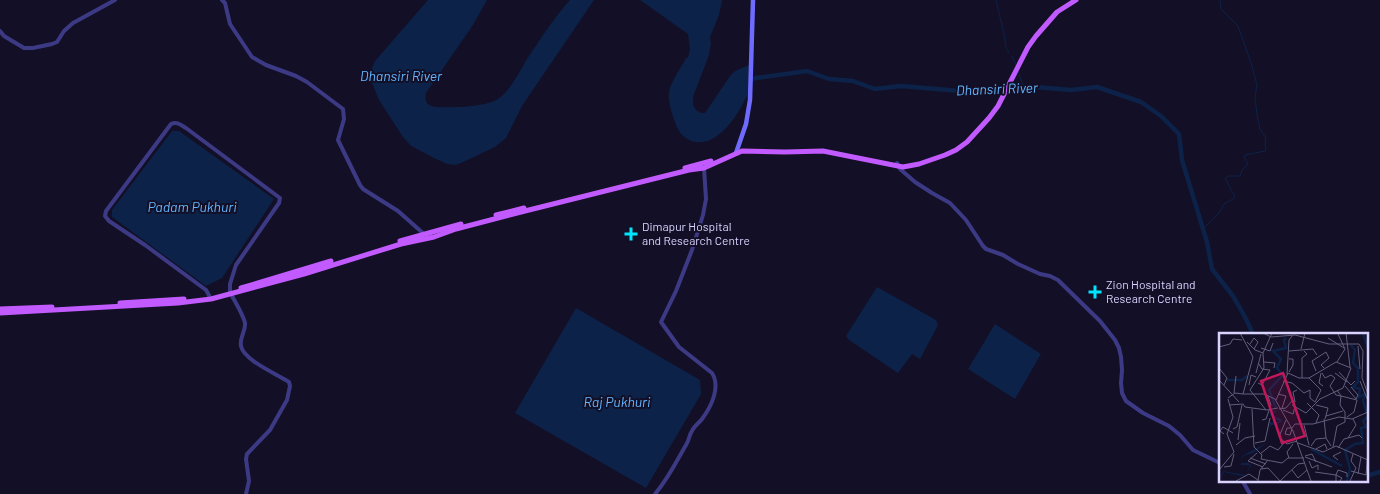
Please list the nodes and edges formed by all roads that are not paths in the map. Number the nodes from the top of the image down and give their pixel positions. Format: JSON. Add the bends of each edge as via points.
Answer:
{"nodes":[{"id":1,"x":115,"y":0,"type":"edge"},
{"id":2,"x":222,"y":0,"type":"edge"},
{"id":3,"x":753,"y":0,"type":"edge"},
{"id":4,"x":1076,"y":0,"type":"edge"},
{"id":5,"x":0,"y":31,"type":"edge"},
{"id":6,"x":2,"y":38,"type":"edge"},
{"id":7,"x":737,"y":151,"type":"junction"},
{"id":8,"x":898,"y":165,"type":"junction"},
{"id":9,"x":704,"y":168,"type":"junction"},
{"id":10,"x":424,"y":234,"type":"junction"},
{"id":11,"x":231,"y":292,"type":"junction"},
{"id":12,"x":210,"y":298,"type":"junction"},
{"id":13,"x":0,"y":311,"type":"edge"},
{"id":14,"x":1219,"y":463,"type":"edge"},
{"id":15,"x":1243,"y":482,"type":"edge"},
{"id":16,"x":246,"y":494,"type":"edge"},
{"id":17,"x":655,"y":494,"type":"edge"},
{"id":18,"x":1250,"y":494,"type":"edge"}],
"edges":[{"from":1,"to":6,"type":"street","via":[[69,26],[52,44],[28,48]]},
{"from":2,"to":10,"type":"street","via":[[230,24],[252,57],[308,82],[343,109],[344,119],[338,140],[360,185]]},
{"from":3,"to":7,"type":"main road","via":[[750,97]]},
{"from":4,"to":8,"type":"main road","via":[[1057,12],[1036,36],[998,106],[967,142],[934,159]]},
{"from":5,"to":6,"type":"street"},
{"from":7,"to":8,"type":"main road","via":[[825,148]]},
{"from":7,"to":9,"type":"main road"},
{"from":7,"to":10,"type":"main road","via":[[707,163]]},
{"from":8,"to":14,"type":"street","via":[[915,182],[950,202],[986,249],[1058,280],[1115,340],[1121,357],[1122,393],[1126,401],[1169,426],[1193,450]]},
{"from":9,"to":11,"type":"main road","via":[[496,219]]},
{"from":9,"to":17,"type":"street","via":[[706,199],[692,250],[661,322],[679,347],[712,373],[716,387],[708,410],[692,430],[688,444]]},
{"from":10,"to":11,"type":"main road"},
{"from":11,"to":12,"type":"main road"},
{"from":11,"to":12,"type":"street","via":[[234,268],[280,198],[174,122],[106,211],[106,216],[206,290]]},
{"from":11,"to":16,"type":"street","via":[[245,323],[242,350],[290,386],[287,400],[270,430],[247,454],[249,481]]},
{"from":12,"to":13,"type":"main road"},
{"from":15,"to":18,"type":"street"}]}
